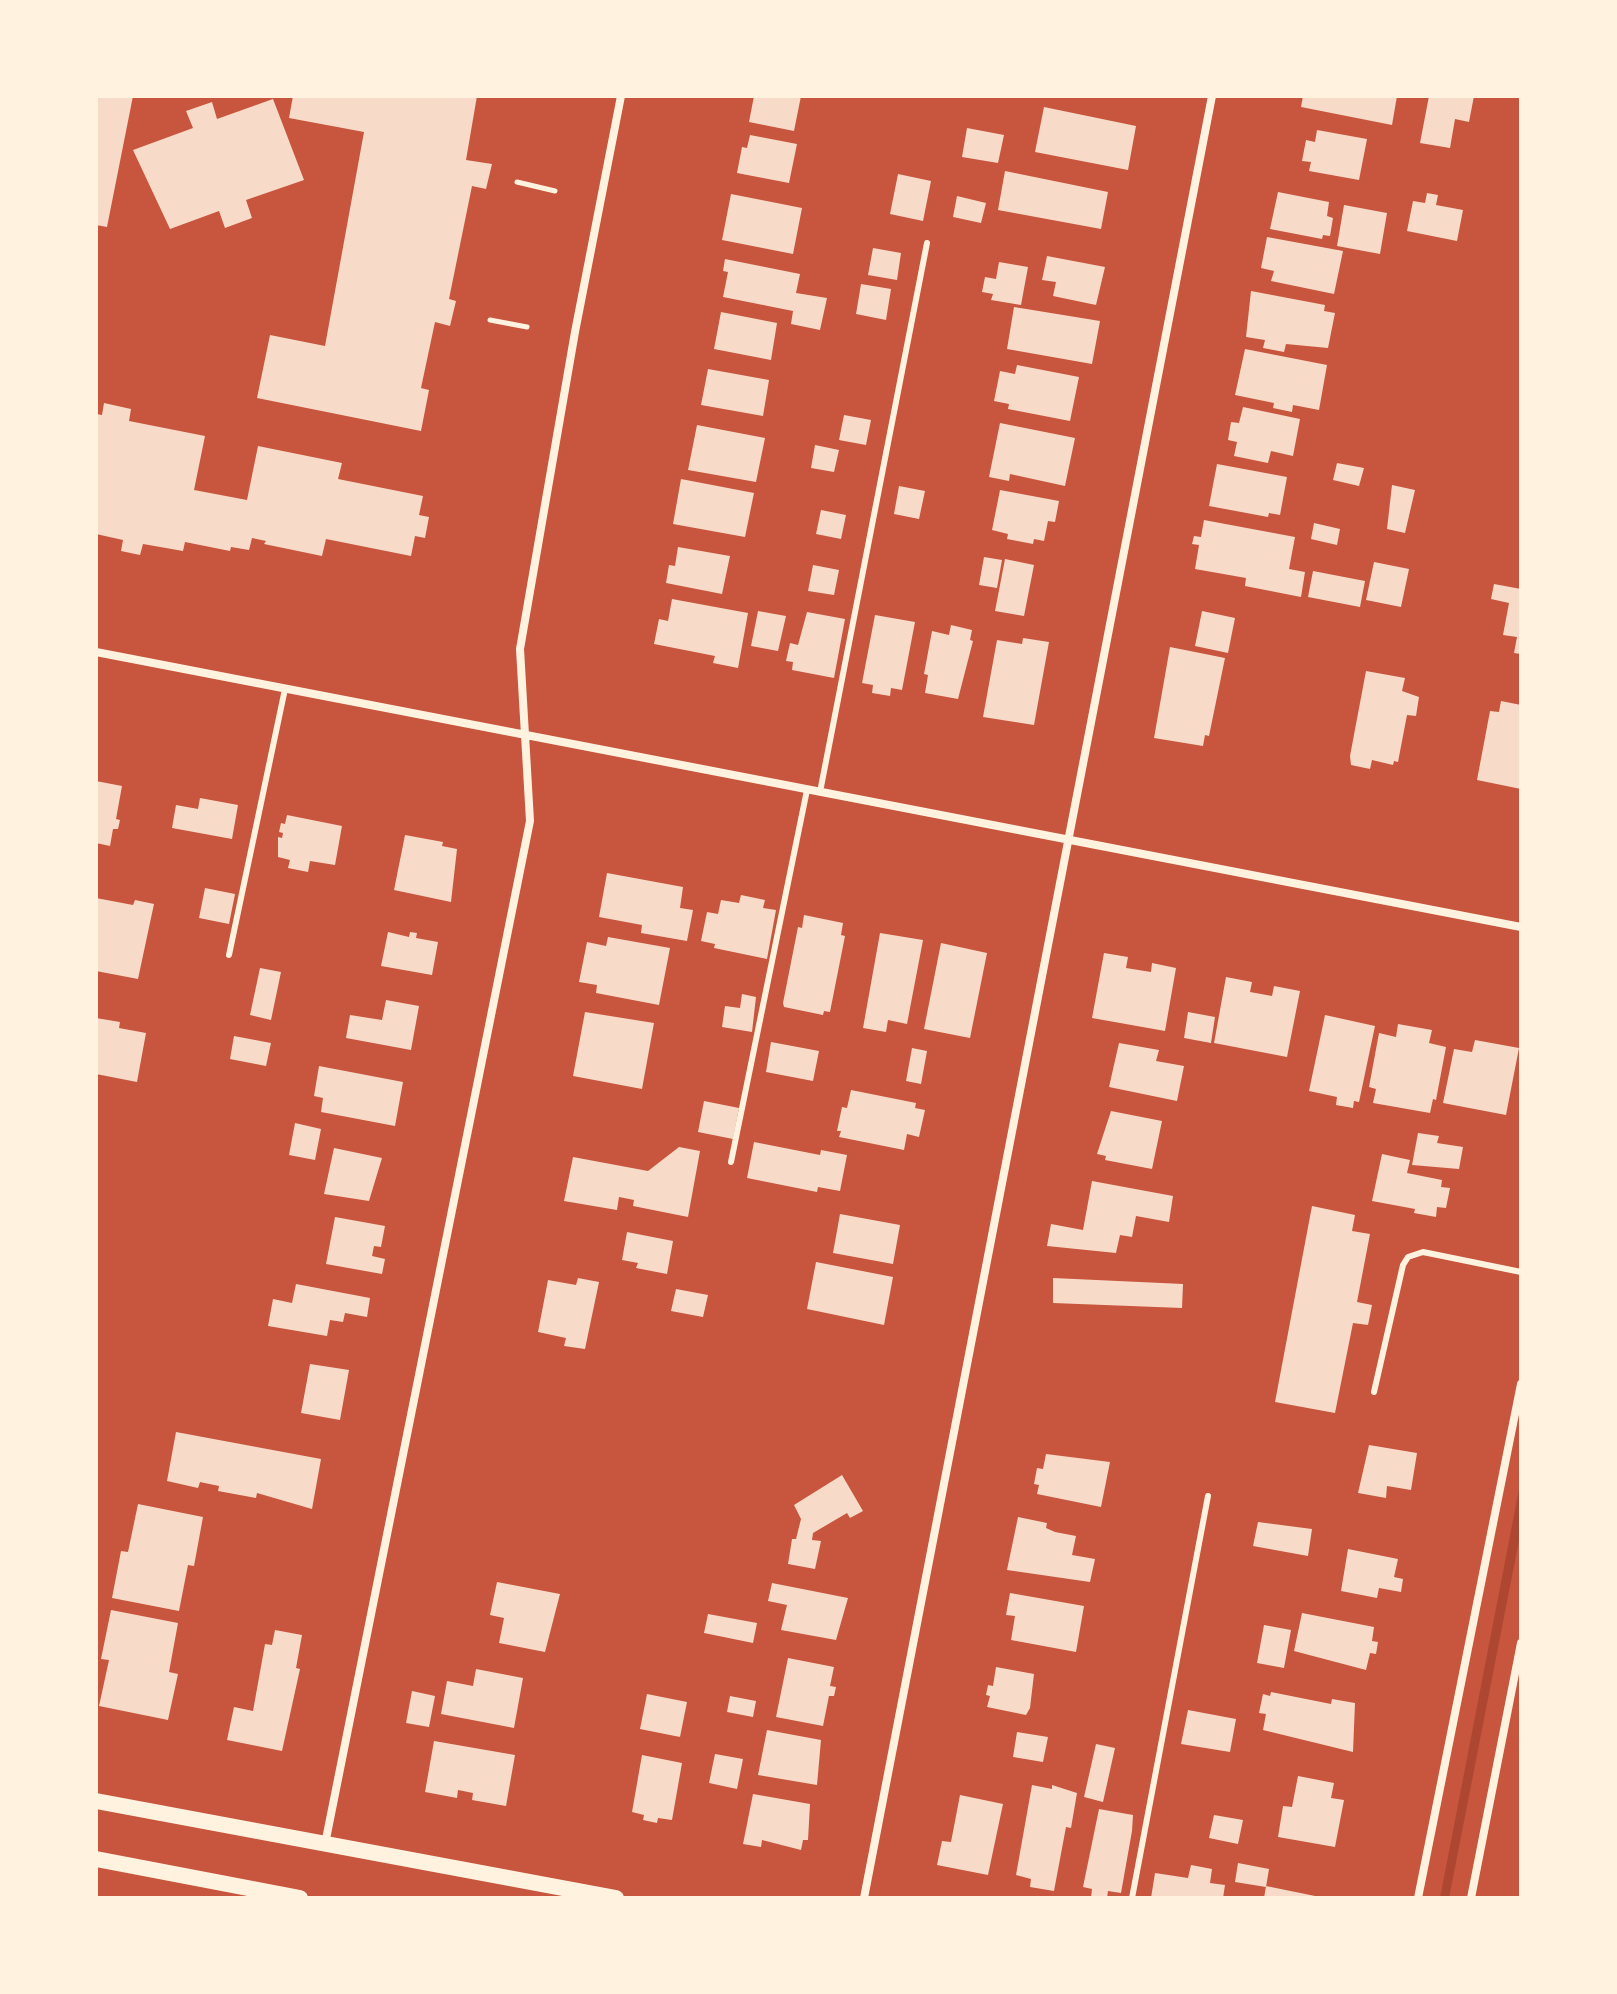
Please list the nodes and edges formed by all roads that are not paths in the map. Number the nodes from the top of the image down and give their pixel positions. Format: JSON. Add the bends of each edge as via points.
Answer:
{"nodes":[{"id":1,"x":621,"y":96,"type":"edge"},
{"id":2,"x":1212,"y":96,"type":"edge"},
{"id":3,"x":927,"y":243,"type":"dead end"},
{"id":4,"x":96,"y":652,"type":"edge"},
{"id":5,"x":285,"y":689,"type":"junction"},
{"id":6,"x":525,"y":735,"type":"junction"},
{"id":7,"x":807,"y":790,"type":"junction"},
{"id":8,"x":820,"y":792,"type":"junction"},
{"id":9,"x":1068,"y":840,"type":"junction"},
{"id":10,"x":1521,"y":927,"type":"edge"},
{"id":11,"x":229,"y":955,"type":"dead end"},
{"id":12,"x":731,"y":1162,"type":"dead end"},
{"id":13,"x":1521,"y":1272,"type":"edge"},
{"id":14,"x":1520,"y":1389,"type":"edge"},
{"id":15,"x":1374,"y":1392,"type":"dead end"},
{"id":16,"x":1208,"y":1496,"type":"dead end"},
{"id":17,"x":1521,"y":1643,"type":"edge"},
{"id":18,"x":96,"y":1801,"type":"edge"},
{"id":19,"x":325,"y":1844,"type":"junction"},
{"id":20,"x":96,"y":1859,"type":"edge"},
{"id":21,"x":300,"y":1898,"type":"edge"},
{"id":22,"x":616,"y":1898,"type":"edge"},
{"id":23,"x":864,"y":1898,"type":"edge"},
{"id":24,"x":1132,"y":1898,"type":"edge"},
{"id":25,"x":1418,"y":1898,"type":"edge"},
{"id":26,"x":1471,"y":1898,"type":"edge"}],
"edges":[{"from":1,"to":6,"type":"street","via":[[520,649]]},
{"from":2,"to":9,"type":"street"},
{"from":3,"to":8,"type":"lane"},
{"from":4,"to":5,"type":"street"},
{"from":5,"to":6,"type":"street"},
{"from":5,"to":11,"type":"lane"},
{"from":6,"to":7,"type":"street"},
{"from":6,"to":19,"type":"street","via":[[530,821]]},
{"from":7,"to":8,"type":"street"},
{"from":7,"to":12,"type":"lane"},
{"from":8,"to":9,"type":"street"},
{"from":9,"to":10,"type":"street"},
{"from":9,"to":23,"type":"street"},
{"from":13,"to":15,"type":"lane","via":[[1423,1252],[1408,1257]]},
{"from":14,"to":25,"type":"street"},
{"from":16,"to":24,"type":"lane"},
{"from":17,"to":26,"type":"street"},
{"from":18,"to":19,"type":"main road"},
{"from":19,"to":22,"type":"main road"},
{"from":20,"to":21,"type":"main road"}]}
